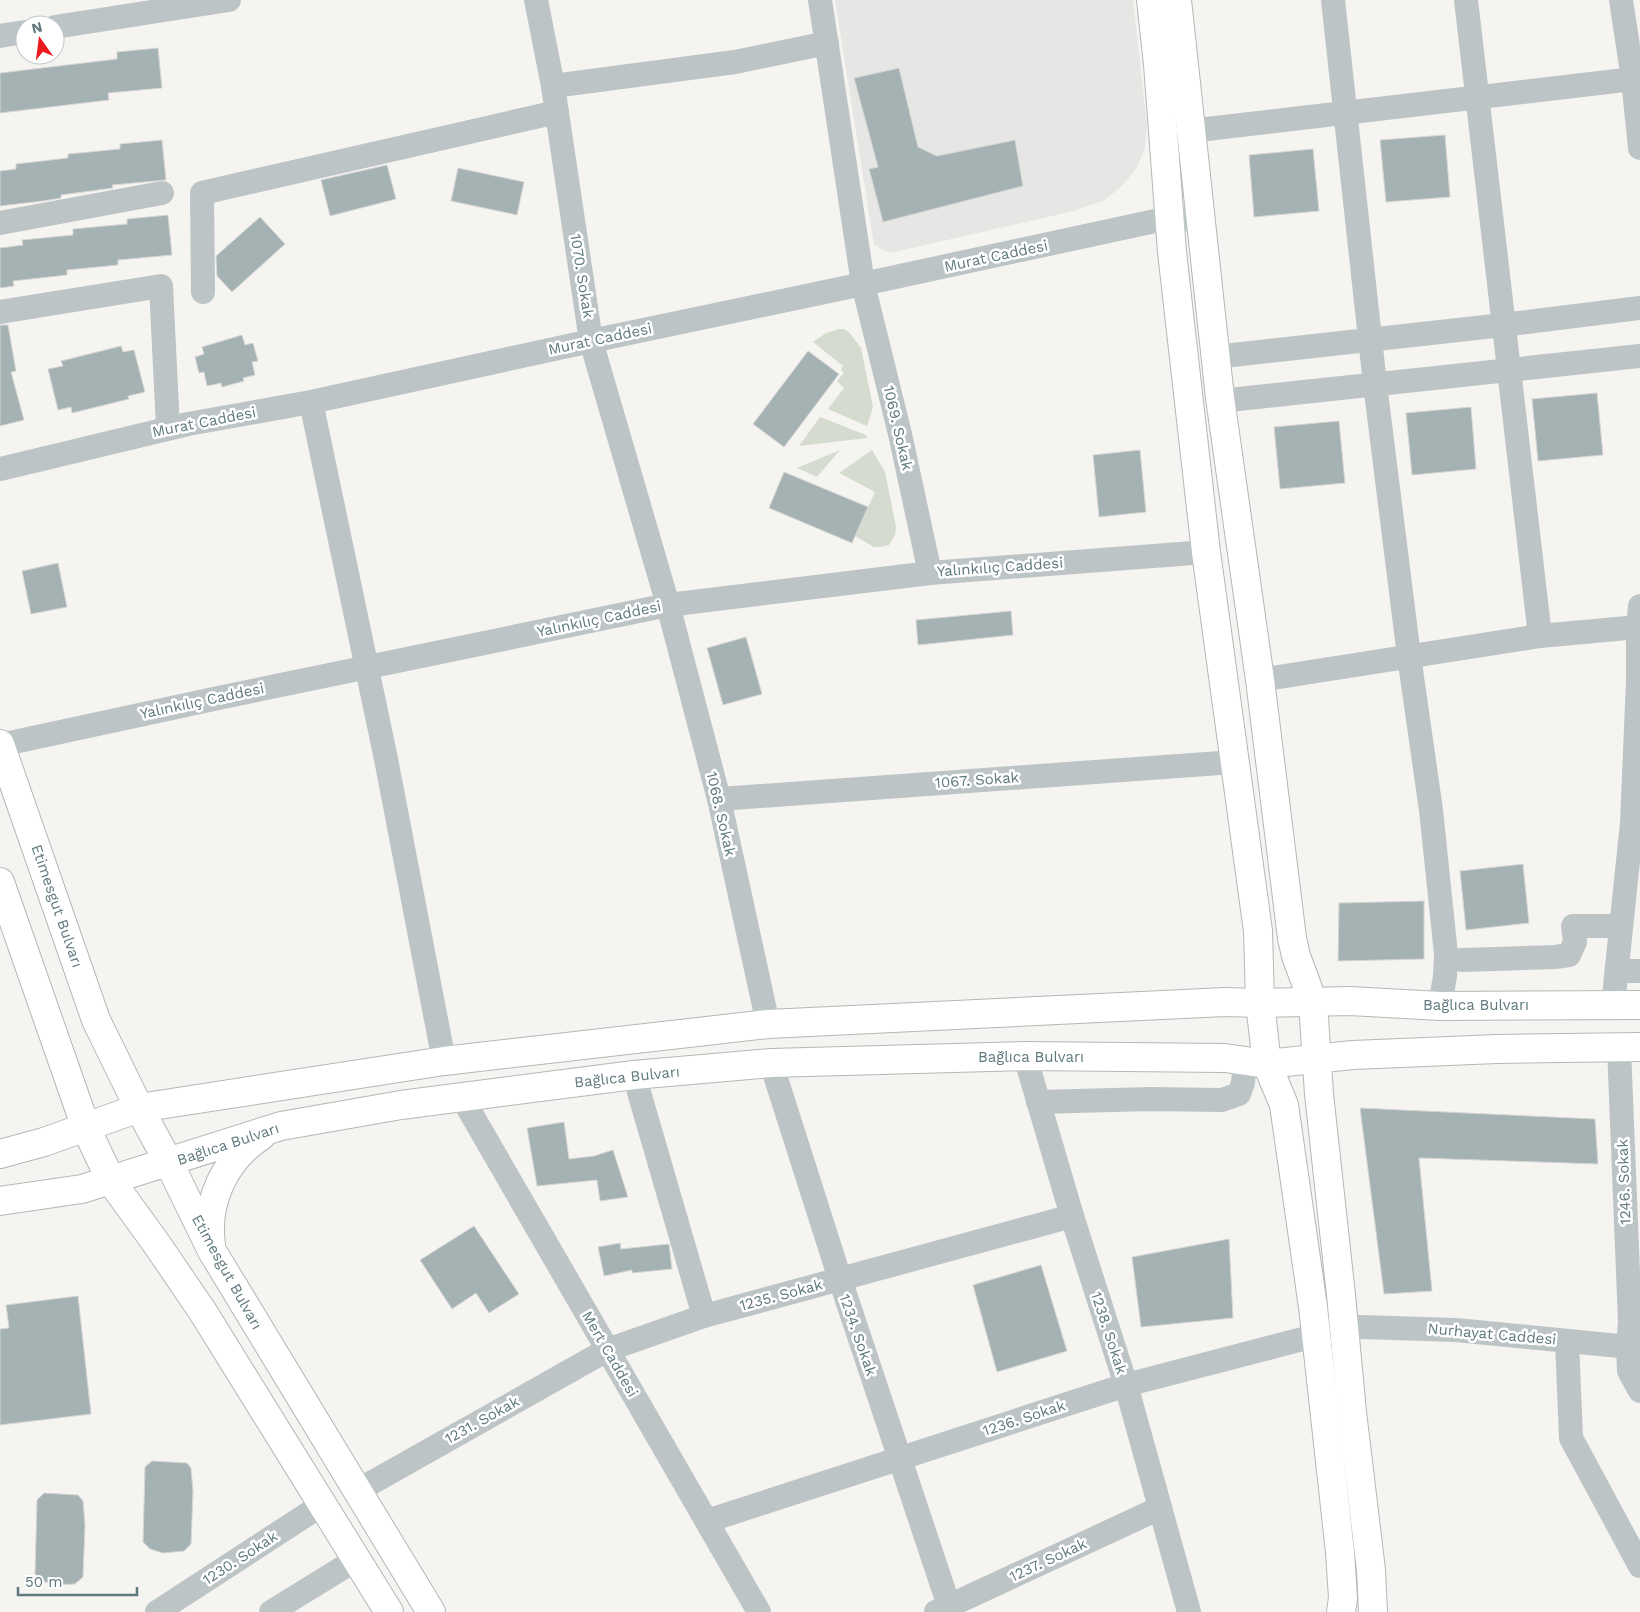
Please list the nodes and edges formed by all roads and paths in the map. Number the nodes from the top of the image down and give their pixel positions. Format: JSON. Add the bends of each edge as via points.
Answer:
{"nodes":[{"id":1,"x":230,"y":0,"type":"edge"},
{"id":2,"x":536,"y":0,"type":"edge"},
{"id":3,"x":820,"y":0,"type":"edge"},
{"id":4,"x":1151,"y":0,"type":"edge"},
{"id":5,"x":1176,"y":0,"type":"edge"},
{"id":6,"x":1333,"y":0,"type":"edge"},
{"id":7,"x":1466,"y":0,"type":"edge"},
{"id":8,"x":1621,"y":0,"type":"edge"},
{"id":9,"x":65,"y":26,"type":"edge"},
{"id":10,"x":15,"y":34,"type":"edge"},
{"id":11,"x":0,"y":36,"type":"edge"},
{"id":12,"x":827,"y":43,"type":"junction"},
{"id":13,"x":1633,"y":79,"type":"junction"},
{"id":14,"x":553,"y":86,"type":"junction"},
{"id":15,"x":1478,"y":97,"type":"junction"},
{"id":16,"x":557,"y":112,"type":"junction"},
{"id":17,"x":1344,"y":113,"type":"junction"},
{"id":18,"x":1190,"y":131,"type":"junction"},
{"id":19,"x":1640,"y":148,"type":"edge"},
{"id":20,"x":162,"y":193,"type":"dead end"},
{"id":21,"x":1169,"y":218,"type":"junction"},
{"id":22,"x":1202,"y":220,"type":"junction"},
{"id":23,"x":0,"y":223,"type":"edge"},
{"id":24,"x":863,"y":284,"type":"junction"},
{"id":25,"x":203,"y":292,"type":"dead end"},
{"id":26,"x":1640,"y":308,"type":"edge"},
{"id":27,"x":0,"y":312,"type":"edge"},
{"id":28,"x":1503,"y":325,"type":"junction"},
{"id":29,"x":1370,"y":340,"type":"junction"},
{"id":30,"x":591,"y":341,"type":"junction"},
{"id":31,"x":1640,"y":356,"type":"edge"},
{"id":32,"x":1215,"y":357,"type":"junction"},
{"id":33,"x":1508,"y":369,"type":"junction"},
{"id":34,"x":1375,"y":384,"type":"junction"},
{"id":35,"x":1220,"y":401,"type":"junction"},
{"id":36,"x":311,"y":402,"type":"junction"},
{"id":37,"x":168,"y":428,"type":"junction"},
{"id":38,"x":0,"y":469,"type":"edge"},
{"id":39,"x":1206,"y":552,"type":"junction"},
{"id":40,"x":930,"y":573,"type":"junction"},
{"id":41,"x":668,"y":604,"type":"junction"},
{"id":42,"x":1639,"y":616,"type":"edge"},
{"id":43,"x":1540,"y":636,"type":"junction"},
{"id":44,"x":1410,"y":656,"type":"junction"},
{"id":45,"x":367,"y":667,"type":"junction"},
{"id":46,"x":1260,"y":680,"type":"junction"},
{"id":47,"x":1639,"y":680,"type":"edge"},
{"id":48,"x":0,"y":745,"type":"edge"},
{"id":49,"x":1234,"y":762,"type":"junction"},
{"id":50,"x":719,"y":799,"type":"junction"},
{"id":51,"x":1635,"y":845,"type":"edge"},
{"id":52,"x":0,"y":882,"type":"edge"},
{"id":53,"x":1621,"y":926,"type":"junction"},
{"id":54,"x":1462,"y":960,"type":"dead end"},
{"id":55,"x":1617,"y":971,"type":"junction"},
{"id":56,"x":1640,"y":971,"type":"edge"},
{"id":57,"x":1313,"y":1002,"type":"junction"},
{"id":58,"x":1260,"y":1004,"type":"junction"},
{"id":59,"x":1613,"y":1005,"type":"junction"},
{"id":60,"x":1640,"y":1005,"type":"edge"},
{"id":61,"x":1440,"y":1006,"type":"junction"},
{"id":62,"x":768,"y":1024,"type":"junction"},
{"id":63,"x":1629,"y":1048,"type":"edge"},
{"id":64,"x":1025,"y":1056,"type":"junction"},
{"id":65,"x":1317,"y":1060,"type":"junction"},
{"id":66,"x":444,"y":1061,"type":"junction"},
{"id":67,"x":1256,"y":1062,"type":"junction"},
{"id":68,"x":771,"y":1063,"type":"junction"},
{"id":69,"x":634,"y":1075,"type":"junction"},
{"id":70,"x":461,"y":1096,"type":"junction"},
{"id":71,"x":1038,"y":1102,"type":"junction"},
{"id":72,"x":139,"y":1108,"type":"junction"},
{"id":73,"x":281,"y":1126,"type":"junction"},
{"id":74,"x":86,"y":1128,"type":"junction"},
{"id":75,"x":0,"y":1154,"type":"edge"},
{"id":76,"x":169,"y":1163,"type":"junction"},
{"id":77,"x":111,"y":1181,"type":"junction"},
{"id":78,"x":0,"y":1201,"type":"edge"},
{"id":79,"x":1072,"y":1216,"type":"junction"},
{"id":80,"x":212,"y":1251,"type":"junction"},
{"id":81,"x":840,"y":1279,"type":"junction"},
{"id":82,"x":704,"y":1316,"type":"junction"},
{"id":83,"x":1345,"y":1328,"type":"junction"},
{"id":84,"x":1316,"y":1334,"type":"junction"},
{"id":85,"x":1567,"y":1341,"type":"junction"},
{"id":86,"x":1634,"y":1347,"type":"edge"},
{"id":87,"x":608,"y":1350,"type":"junction"},
{"id":88,"x":1126,"y":1385,"type":"junction"},
{"id":89,"x":1640,"y":1391,"type":"edge"},
{"id":90,"x":900,"y":1459,"type":"junction"},
{"id":91,"x":356,"y":1491,"type":"junction"},
{"id":92,"x":323,"y":1504,"type":"junction"},
{"id":93,"x":1160,"y":1508,"type":"junction"},
{"id":94,"x":707,"y":1521,"type":"junction"},
{"id":95,"x":357,"y":1559,"type":"junction"},
{"id":96,"x":1640,"y":1566,"type":"edge"},
{"id":97,"x":943,"y":1609,"type":"edge"},
{"id":98,"x":158,"y":1612,"type":"edge"},
{"id":99,"x":270,"y":1612,"type":"edge"},
{"id":100,"x":389,"y":1612,"type":"edge"},
{"id":101,"x":431,"y":1612,"type":"edge"},
{"id":102,"x":759,"y":1612,"type":"edge"},
{"id":103,"x":1189,"y":1612,"type":"edge"},
{"id":104,"x":1341,"y":1612,"type":"edge"},
{"id":105,"x":1373,"y":1612,"type":"edge"}],
"edges":[{"from":1,"to":9,"type":"street"},
{"from":2,"to":14,"type":"street","name":"1070. Sokak"},
{"from":3,"to":12,"type":"street","name":"1069. Sokak"},
{"from":4,"to":21,"type":"main road"},
{"from":5,"to":18,"type":"main road"},
{"from":6,"to":17,"type":"street"},
{"from":7,"to":15,"type":"street"},
{"from":8,"to":13,"type":"street"},
{"from":10,"to":11,"type":"street"},
{"from":12,"to":14,"type":"street","via":[[735,62]]},
{"from":12,"to":24,"type":"street","name":"1069. Sokak"},
{"from":13,"to":15,"type":"street"},
{"from":13,"to":19,"type":"street"},
{"from":14,"to":16,"type":"street","name":"1070. Sokak"},
{"from":15,"to":17,"type":"street"},
{"from":15,"to":28,"type":"street"},
{"from":16,"to":25,"type":"street","via":[[202,193]]},
{"from":16,"to":30,"type":"street","name":"1070. Sokak"},
{"from":17,"to":18,"type":"street"},
{"from":17,"to":29,"type":"street"},
{"from":18,"to":22,"type":"main road"},
{"from":20,"to":23,"type":"street"},
{"from":21,"to":22,"type":"street","name":"Murat Caddesi"},
{"from":21,"to":24,"type":"street","name":"Murat Caddesi"},
{"from":21,"to":39,"type":"main road"},
{"from":22,"to":32,"type":"main road"},
{"from":24,"to":30,"type":"street","name":"Murat Caddesi"},
{"from":24,"to":40,"type":"street","name":"1069. Sokak"},
{"from":26,"to":28,"type":"street"},
{"from":27,"to":37,"type":"street","via":[[161,286]]},
{"from":28,"to":29,"type":"street"},
{"from":28,"to":33,"type":"street"},
{"from":29,"to":32,"type":"street"},
{"from":29,"to":34,"type":"street"},
{"from":30,"to":36,"type":"street","name":"Murat Caddesi"},
{"from":30,"to":41,"type":"street","name":"1070. Sokak"},
{"from":31,"to":33,"type":"street"},
{"from":32,"to":35,"type":"main road"},
{"from":33,"to":34,"type":"street"},
{"from":33,"to":43,"type":"street"},
{"from":34,"to":35,"type":"street"},
{"from":34,"to":44,"type":"street"},
{"from":35,"to":46,"type":"main road"},
{"from":36,"to":37,"type":"street","name":"Murat Caddesi"},
{"from":36,"to":45,"type":"street"},
{"from":37,"to":38,"type":"street","name":"Murat Caddesi"},
{"from":39,"to":40,"type":"street","name":"Yalınkılıç Caddesi"},
{"from":39,"to":49,"type":"main road"},
{"from":40,"to":41,"type":"street","name":"Yalınkılıç Caddesi"},
{"from":41,"to":45,"type":"street","name":"Yalınkılıç Caddesi"},
{"from":41,"to":50,"type":"street","name":"1068. Sokak"},
{"from":42,"to":43,"type":"street"},
{"from":42,"to":47,"type":"street"},
{"from":43,"to":44,"type":"street"},
{"from":44,"to":46,"type":"street"},
{"from":44,"to":61,"type":"street","via":[[1446,954]]},
{"from":45,"to":48,"type":"street","name":"Yalınkılıç Caddesi"},
{"from":45,"to":66,"type":"street"},
{"from":46,"to":57,"type":"main road","via":[[1292,938]]},
{"from":47,"to":51,"type":"street","via":[[1632,823]]},
{"from":48,"to":72,"type":"main road","name":"Etimesgut Bulvarı","via":[[96,1020]]},
{"from":49,"to":50,"type":"street","name":"1067. Sokak"},
{"from":49,"to":58,"type":"main road","via":[[1258,931]]},
{"from":50,"to":62,"type":"street","name":"1068. Sokak"},
{"from":51,"to":53,"type":"street"},
{"from":52,"to":74,"type":"main road"},
{"from":53,"to":54,"type":"street","via":[[1573,926],[1575,942],[1569,954]]},
{"from":53,"to":55,"type":"street"},
{"from":55,"to":56,"type":"street"},
{"from":55,"to":59,"type":"street"},
{"from":57,"to":58,"type":"main road","name":"Bağlıca Bulvarı"},
{"from":57,"to":61,"type":"main road","name":"Bağlıca Bulvarı"},
{"from":57,"to":65,"type":"main road"},
{"from":58,"to":62,"type":"main road","via":[[1225,1002]]},
{"from":58,"to":67,"type":"main road"},
{"from":59,"to":60,"type":"main road","name":"Bağlıca Bulvarı"},
{"from":59,"to":61,"type":"main road","name":"Bağlıca Bulvarı"},
{"from":62,"to":66,"type":"main road"},
{"from":63,"to":65,"type":"main road","via":[[1353,1055]]},
{"from":63,"to":86,"type":"street","name":"1246. Sokak","via":[[1630,1322]]},
{"from":64,"to":67,"type":"main road","name":"Bağlıca Bulvarı","via":[[1225,1058]]},
{"from":64,"to":68,"type":"main road","name":"Bağlıca Bulvarı"},
{"from":64,"to":71,"type":"street","name":"1238. Sokak"},
{"from":65,"to":67,"type":"main road","name":"Bağlıca Bulvarı"},
{"from":65,"to":83,"type":"main road"},
{"from":66,"to":72,"type":"main road"},
{"from":67,"to":71,"type":"street","via":[[1239,1094],[1222,1100]]},
{"from":67,"to":84,"type":"main road","via":[[1284,1104]]},
{"from":68,"to":69,"type":"main road","name":"Bağlıca Bulvarı"},
{"from":68,"to":81,"type":"street","name":"1234. Sokak"},
{"from":69,"to":70,"type":"main road","name":"Bağlıca Bulvarı"},
{"from":69,"to":82,"type":"street"},
{"from":70,"to":73,"type":"main road","name":"Bağlıca Bulvarı"},
{"from":70,"to":87,"type":"street","name":"Mert Caddesi"},
{"from":71,"to":79,"type":"street","name":"1238. Sokak"},
{"from":72,"to":74,"type":"main road"},
{"from":72,"to":76,"type":"main road","name":"Etimesgut Bulvarı"},
{"from":73,"to":76,"type":"main road","name":"Bağlıca Bulvarı"},
{"from":73,"to":80,"type":"main road","via":[[245,1148],[220,1183],[211,1210]]},
{"from":74,"to":75,"type":"main road"},
{"from":74,"to":77,"type":"main road"},
{"from":76,"to":77,"type":"main road","name":"Bağlıca Bulvarı"},
{"from":76,"to":80,"type":"main road","name":"Etimesgut Bulvarı"},
{"from":77,"to":78,"type":"main road","name":"Bağlıca Bulvarı","via":[[82,1189]]},
{"from":77,"to":92,"type":"main road","via":[[203,1312]]},
{"from":79,"to":81,"type":"street","name":"1235. Sokak"},
{"from":79,"to":88,"type":"street","name":"1238. Sokak"},
{"from":80,"to":91,"type":"main road","name":"Etimesgut Bulvarı"},
{"from":81,"to":82,"type":"street","name":"1235. Sokak"},
{"from":81,"to":90,"type":"street","name":"1234. Sokak"},
{"from":82,"to":87,"type":"street","name":"1235. Sokak"},
{"from":83,"to":84,"type":"street","name":"1236. Sokak"},
{"from":83,"to":85,"type":"street","name":"Nurhayat Caddesi","via":[[1456,1330]]},
{"from":83,"to":105,"type":"main road"},
{"from":84,"to":88,"type":"street","name":"1236. Sokak"},
{"from":84,"to":104,"type":"main road","via":[[1340,1559]]},
{"from":85,"to":86,"type":"street","name":"Nurhayat Caddesi"},
{"from":85,"to":96,"type":"street","via":[[1571,1438]]},
{"from":86,"to":89,"type":"street","name":"1246. Sokak","via":[[1629,1371]]},
{"from":87,"to":91,"type":"street","name":"1231. Sokak"},
{"from":87,"to":94,"type":"street","name":"Mert Caddesi"},
{"from":88,"to":90,"type":"street","name":"1236. Sokak"},
{"from":88,"to":93,"type":"street","name":"1238. Sokak"},
{"from":90,"to":94,"type":"street","name":"1236. Sokak"},
{"from":90,"to":97,"type":"street","name":"1234. Sokak"},
{"from":91,"to":101,"type":"main road","name":"Etimesgut Bulvarı"},
{"from":92,"to":95,"type":"main road"},
{"from":92,"to":98,"type":"street","name":"1230. Sokak"},
{"from":93,"to":97,"type":"street","name":"1237. Sokak"},
{"from":93,"to":103,"type":"street","name":"1238. Sokak"},
{"from":94,"to":102,"type":"street","name":"Mert Caddesi"},
{"from":95,"to":99,"type":"street"},
{"from":95,"to":100,"type":"main road"}]}
